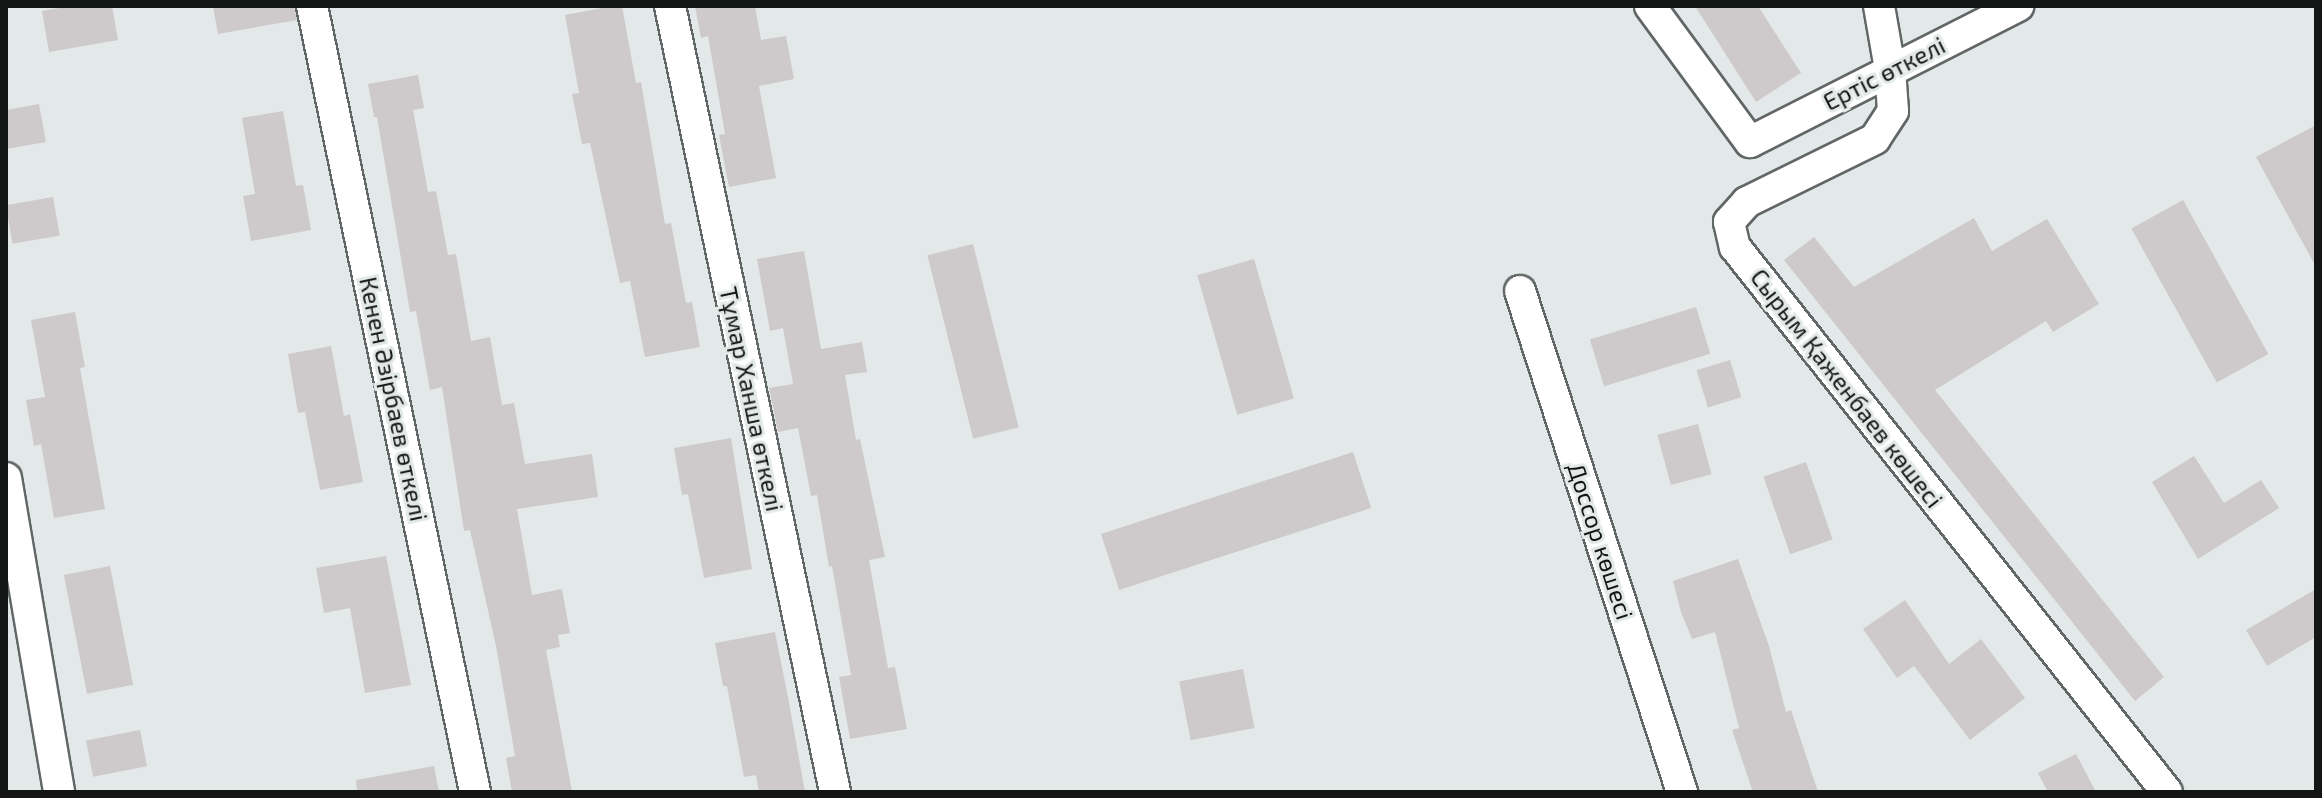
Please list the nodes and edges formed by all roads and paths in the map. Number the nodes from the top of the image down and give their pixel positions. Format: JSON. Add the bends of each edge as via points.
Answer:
{"nodes":[{"id":1,"x":312,"y":6,"type":"edge"},
{"id":2,"x":670,"y":6,"type":"edge"},
{"id":3,"x":1650,"y":6,"type":"edge"},
{"id":4,"x":1879,"y":6,"type":"edge"},
{"id":5,"x":2018,"y":6,"type":"edge"},
{"id":6,"x":1890,"y":69,"type":"junction"},
{"id":7,"x":1520,"y":291,"type":"dead end"},
{"id":8,"x":6,"y":478,"type":"edge"},
{"id":9,"x":59,"y":792,"type":"edge"},
{"id":10,"x":475,"y":792,"type":"edge"},
{"id":11,"x":835,"y":792,"type":"edge"},
{"id":12,"x":1682,"y":792,"type":"edge"},
{"id":13,"x":2167,"y":792,"type":"edge"}],
"edges":[{"from":1,"to":10,"type":"street","name":"Кенен Әзірбаев өткелі"},
{"from":2,"to":11,"type":"street","name":"Тұмар Ханша өткелі"},
{"from":3,"to":6,"type":"street","name":"Ертіс өткелі","via":[[1750,142]]},
{"from":4,"to":6,"type":"street","name":"Сырым Қаженбаев көшесі"},
{"from":5,"to":6,"type":"street","name":"Ертіс өткелі"},
{"from":6,"to":13,"type":"street","name":"Сырым Қаженбаев көшесі","via":[[1893,111],[1875,139],[1747,202],[1729,222],[1735,247]]},
{"from":7,"to":12,"type":"street","name":"Доссор көшесі"},
{"from":8,"to":9,"type":"street"}]}
